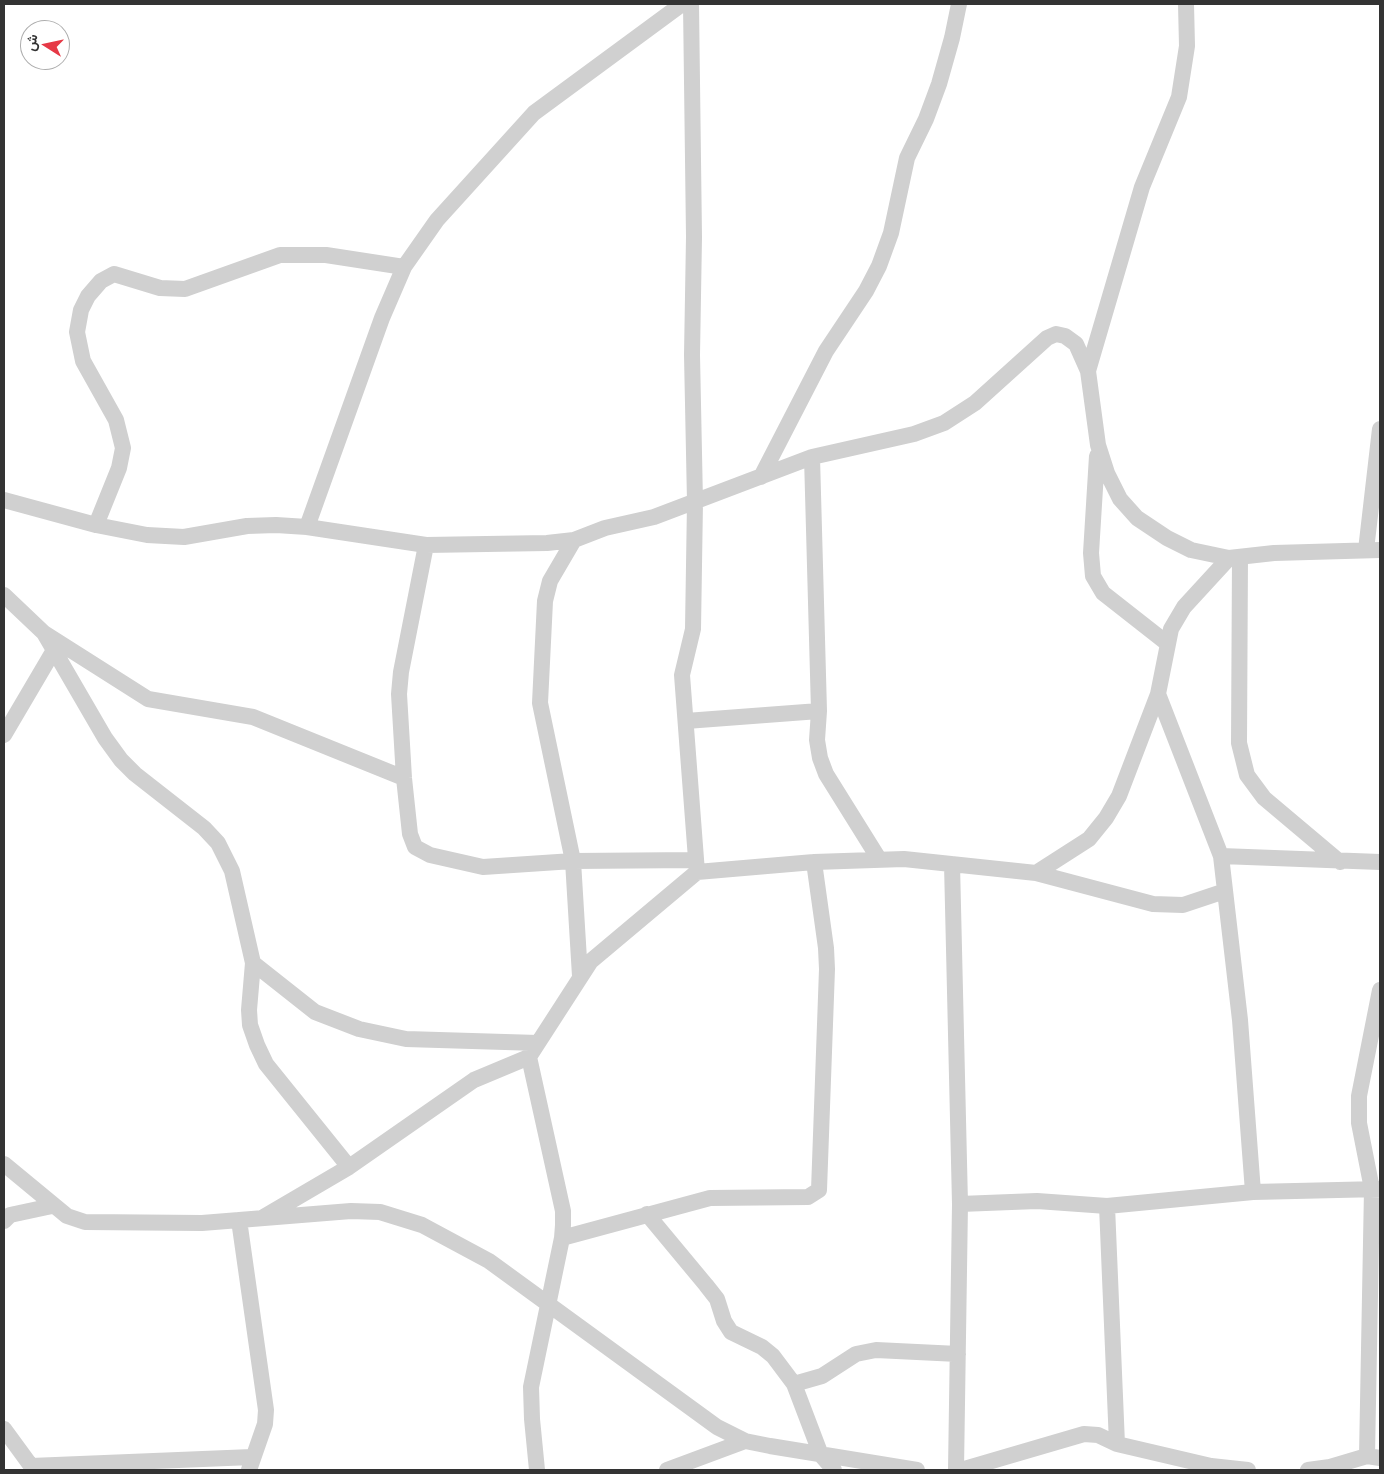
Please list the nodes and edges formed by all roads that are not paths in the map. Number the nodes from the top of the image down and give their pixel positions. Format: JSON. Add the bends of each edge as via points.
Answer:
{"nodes":[{"id":1,"x":682,"y":4,"type":"edge"},
{"id":2,"x":691,"y":4,"type":"edge"},
{"id":3,"x":959,"y":4,"type":"edge"},
{"id":4,"x":1186,"y":4,"type":"edge"},
{"id":5,"x":404,"y":267,"type":"junction"},
{"id":6,"x":1088,"y":371,"type":"junction"},
{"id":7,"x":1380,"y":429,"type":"edge"},
{"id":8,"x":1098,"y":445,"type":"junction"},
{"id":9,"x":812,"y":457,"type":"junction"},
{"id":10,"x":761,"y":477,"type":"junction"},
{"id":11,"x":4,"y":500,"type":"edge"},
{"id":12,"x":695,"y":502,"type":"junction"},
{"id":13,"x":96,"y":525,"type":"junction"},
{"id":14,"x":307,"y":527,"type":"junction"},
{"id":15,"x":574,"y":540,"type":"junction"},
{"id":16,"x":426,"y":545,"type":"junction"},
{"id":17,"x":1373,"y":550,"type":"edge"},
{"id":18,"x":1234,"y":558,"type":"junction"},
{"id":19,"x":4,"y":595,"type":"edge"},
{"id":20,"x":44,"y":633,"type":"junction"},
{"id":21,"x":1168,"y":644,"type":"junction"},
{"id":22,"x":54,"y":650,"type":"junction"},
{"id":23,"x":1158,"y":694,"type":"junction"},
{"id":24,"x":819,"y":711,"type":"junction"},
{"id":25,"x":686,"y":721,"type":"junction"},
{"id":26,"x":4,"y":735,"type":"edge"},
{"id":27,"x":404,"y":778,"type":"junction"},
{"id":28,"x":1221,"y":856,"type":"junction"},
{"id":29,"x":880,"y":859,"type":"junction"},
{"id":30,"x":573,"y":861,"type":"junction"},
{"id":31,"x":814,"y":862,"type":"junction"},
{"id":32,"x":1340,"y":862,"type":"junction"},
{"id":33,"x":1380,"y":862,"type":"edge"},
{"id":34,"x":952,"y":864,"type":"junction"},
{"id":35,"x":696,"y":866,"type":"junction"},
{"id":36,"x":1036,"y":874,"type":"junction"},
{"id":37,"x":1225,"y":891,"type":"junction"},
{"id":38,"x":253,"y":964,"type":"junction"},
{"id":39,"x":580,"y":976,"type":"junction"},
{"id":40,"x":1380,"y":990,"type":"edge"},
{"id":41,"x":534,"y":1050,"type":"junction"},
{"id":42,"x":4,"y":1164,"type":"edge"},
{"id":43,"x":349,"y":1168,"type":"junction"},
{"id":44,"x":1376,"y":1189,"type":"edge"},
{"id":45,"x":1253,"y":1192,"type":"junction"},
{"id":46,"x":960,"y":1204,"type":"junction"},
{"id":47,"x":52,"y":1206,"type":"junction"},
{"id":48,"x":1107,"y":1206,"type":"junction"},
{"id":49,"x":647,"y":1214,"type":"junction"},
{"id":50,"x":262,"y":1218,"type":"junction"},
{"id":51,"x":239,"y":1220,"type":"junction"},
{"id":52,"x":4,"y":1221,"type":"edge"},
{"id":53,"x":562,"y":1238,"type":"junction"},
{"id":54,"x":548,"y":1306,"type":"junction"},
{"id":55,"x":958,"y":1354,"type":"junction"},
{"id":56,"x":794,"y":1384,"type":"junction"},
{"id":57,"x":4,"y":1429,"type":"edge"},
{"id":58,"x":745,"y":1441,"type":"junction"},
{"id":59,"x":1117,"y":1444,"type":"junction"},
{"id":60,"x":821,"y":1455,"type":"junction"},
{"id":61,"x":1374,"y":1457,"type":"edge"},
{"id":62,"x":251,"y":1464,"type":"edge"},
{"id":63,"x":32,"y":1468,"type":"edge"},
{"id":64,"x":981,"y":1468,"type":"edge"},
{"id":65,"x":537,"y":1470,"type":"edge"},
{"id":66,"x":667,"y":1470,"type":"edge"},
{"id":67,"x":834,"y":1470,"type":"edge"},
{"id":68,"x":917,"y":1470,"type":"edge"},
{"id":69,"x":956,"y":1470,"type":"edge"},
{"id":70,"x":962,"y":1470,"type":"edge"},
{"id":71,"x":1248,"y":1470,"type":"edge"},
{"id":72,"x":1308,"y":1470,"type":"edge"}],
"edges":[{"from":1,"to":5,"type":"street","via":[[534,113],[437,220]]},
{"from":2,"to":12,"type":"street"},
{"from":3,"to":10,"type":"street","via":[[938,84],[907,158],[891,233],[879,266],[826,351]]},
{"from":4,"to":6,"type":"street","via":[[1187,46],[1179,97],[1142,187]]},
{"from":5,"to":13,"type":"street","via":[[326,255],[280,255],[185,289],[160,288],[114,274],[101,281],[81,310],[77,332],[84,361],[116,420],[123,448],[119,468]]},
{"from":5,"to":14,"type":"street","via":[[382,318]]},
{"from":6,"to":8,"type":"street"},
{"from":6,"to":9,"type":"street","via":[[1076,344],[1056,334],[1047,338],[975,403],[944,423],[914,434]]},
{"from":7,"to":17,"type":"street"},
{"from":8,"to":18,"type":"street","via":[[1106,473],[1120,499],[1137,518],[1191,550]]},
{"from":8,"to":21,"type":"street","via":[[1091,553],[1093,576],[1103,593]]},
{"from":9,"to":10,"type":"street"},
{"from":9,"to":24,"type":"street"},
{"from":10,"to":12,"type":"street"},
{"from":11,"to":13,"type":"street"},
{"from":12,"to":15,"type":"street"},
{"from":12,"to":25,"type":"street","via":[[693,629],[682,675]]},
{"from":13,"to":14,"type":"street","via":[[147,535],[184,537],[247,526]]},
{"from":14,"to":16,"type":"street"},
{"from":15,"to":16,"type":"street"},
{"from":15,"to":30,"type":"street","via":[[550,581],[545,601],[540,703]]},
{"from":16,"to":27,"type":"street","via":[[401,672],[399,694]]},
{"from":17,"to":18,"type":"street"},
{"from":18,"to":21,"type":"street","via":[[1184,607],[1171,629]]},
{"from":18,"to":32,"type":"street","via":[[1239,743],[1247,775],[1264,798]]},
{"from":19,"to":20,"type":"street"},
{"from":20,"to":22,"type":"street"},
{"from":20,"to":27,"type":"street","via":[[148,699],[253,717]]},
{"from":21,"to":23,"type":"street"},
{"from":22,"to":26,"type":"street"},
{"from":22,"to":38,"type":"street","via":[[121,760],[218,843],[232,871]]},
{"from":23,"to":28,"type":"street"},
{"from":23,"to":36,"type":"street","via":[[1119,796],[1106,818],[1089,839]]},
{"from":24,"to":25,"type":"street"},
{"from":24,"to":29,"type":"street","via":[[817,740],[826,774]]},
{"from":25,"to":35,"type":"street"},
{"from":27,"to":30,"type":"street","via":[[410,834],[415,847],[430,855],[483,867]]},
{"from":28,"to":32,"type":"street"},
{"from":28,"to":37,"type":"street"},
{"from":29,"to":31,"type":"street"},
{"from":29,"to":34,"type":"street"},
{"from":30,"to":35,"type":"street"},
{"from":30,"to":39,"type":"street"},
{"from":31,"to":35,"type":"street"},
{"from":31,"to":49,"type":"street","via":[[827,969],[819,1190],[808,1196],[710,1198]]},
{"from":32,"to":33,"type":"street"},
{"from":34,"to":36,"type":"street"},
{"from":34,"to":46,"type":"street"},
{"from":35,"to":39,"type":"street","via":[[591,961]]},
{"from":36,"to":37,"type":"street","via":[[1153,904],[1183,905]]},
{"from":37,"to":45,"type":"street","via":[[1240,1020]]},
{"from":38,"to":41,"type":"street","via":[[315,1012],[359,1029],[406,1039]]},
{"from":38,"to":43,"type":"street","via":[[249,1010],[257,1045],[266,1064]]},
{"from":39,"to":41,"type":"street"},
{"from":40,"to":44,"type":"street","via":[[1359,1096],[1359,1123]]},
{"from":41,"to":43,"type":"street","via":[[474,1080]]},
{"from":41,"to":53,"type":"street","via":[[563,1211]]},
{"from":42,"to":47,"type":"street"},
{"from":43,"to":50,"type":"street"},
{"from":44,"to":45,"type":"street"},
{"from":44,"to":61,"type":"street"},
{"from":45,"to":48,"type":"street"},
{"from":46,"to":48,"type":"street","via":[[1038,1201]]},
{"from":46,"to":55,"type":"street"},
{"from":47,"to":51,"type":"street","via":[[85,1222],[202,1223]]},
{"from":47,"to":52,"type":"street","via":[[10,1215]]},
{"from":48,"to":59,"type":"street"},
{"from":49,"to":53,"type":"street"},
{"from":49,"to":56,"type":"street","via":[[717,1300],[731,1332],[773,1356]]},
{"from":50,"to":51,"type":"street"},
{"from":50,"to":54,"type":"street","via":[[380,1212],[422,1225],[457,1243],[489,1261]]},
{"from":51,"to":62,"type":"street","via":[[266,1410],[265,1424]]},
{"from":53,"to":54,"type":"street"},
{"from":54,"to":58,"type":"street","via":[[717,1427]]},
{"from":54,"to":65,"type":"street","via":[[531,1387]]},
{"from":55,"to":56,"type":"street","via":[[876,1350],[856,1354],[822,1376]]},
{"from":55,"to":69,"type":"street"},
{"from":56,"to":60,"type":"street"},
{"from":57,"to":63,"type":"street"},
{"from":58,"to":60,"type":"street"},
{"from":58,"to":66,"type":"street"},
{"from":59,"to":64,"type":"street","via":[[1098,1435],[1084,1434]]},
{"from":59,"to":71,"type":"street","via":[[1211,1466]]},
{"from":60,"to":67,"type":"street"},
{"from":60,"to":68,"type":"street"},
{"from":61,"to":72,"type":"street"},
{"from":62,"to":63,"type":"street"},
{"from":64,"to":70,"type":"street"}]}
